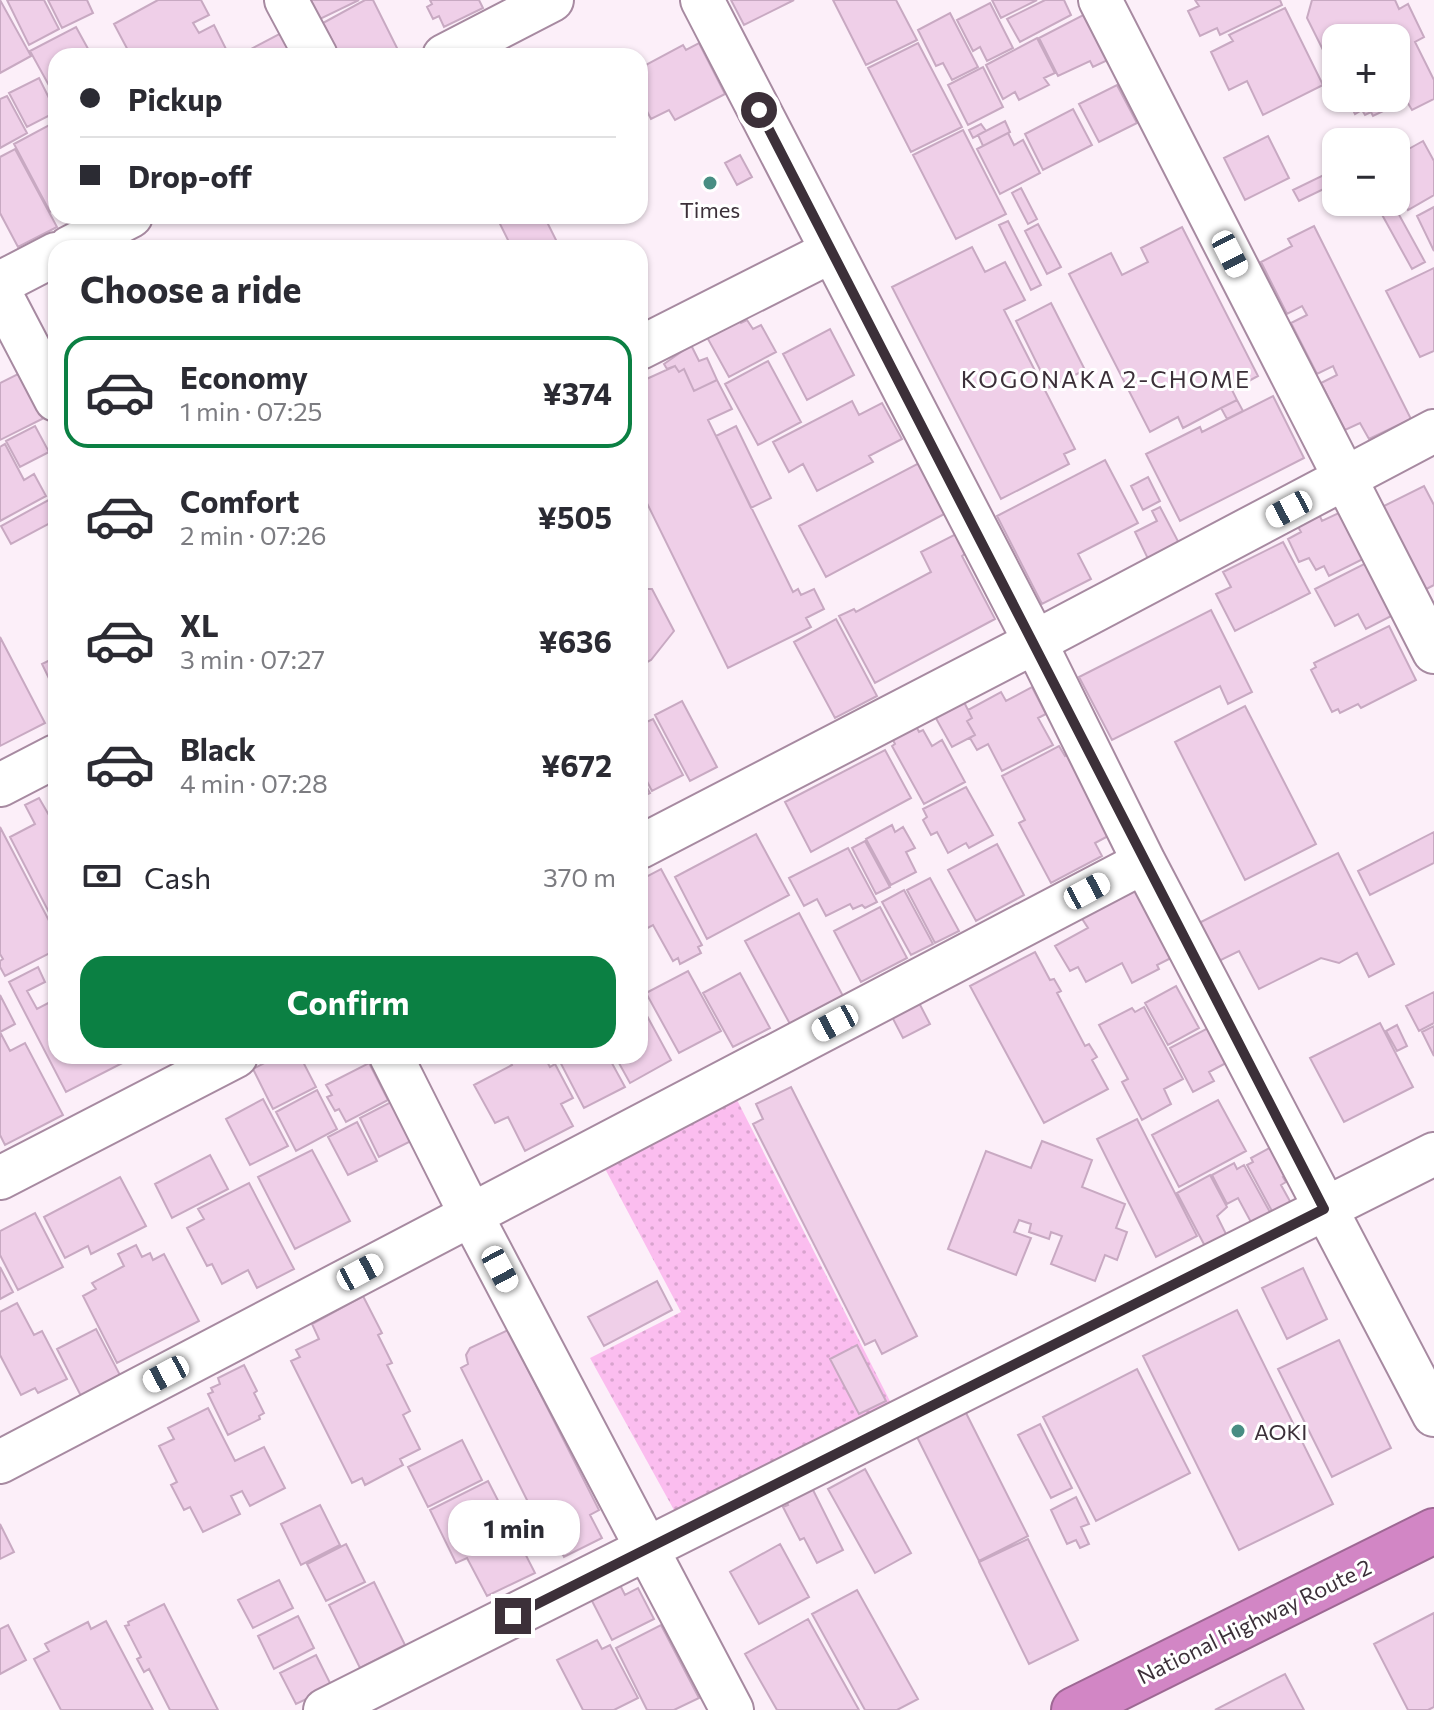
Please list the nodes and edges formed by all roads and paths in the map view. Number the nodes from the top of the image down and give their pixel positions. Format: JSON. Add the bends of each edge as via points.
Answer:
{"nodes":[{"id":1,"x":286,"y":0,"type":"edge"},
{"id":2,"x":552,"y":0,"type":"edge"},
{"id":3,"x":702,"y":0,"type":"edge"},
{"id":4,"x":1100,"y":0,"type":"edge"},
{"id":5,"x":312,"y":48,"type":"edge"},
{"id":6,"x":459,"y":48,"type":"edge"},
{"id":7,"x":116,"y":224,"type":"edge"},
{"id":8,"x":84,"y":240,"type":"edge"},
{"id":9,"x":832,"y":251,"type":"junction"},
{"id":10,"x":48,"y":258,"type":"edge"},
{"id":11,"x":0,"y":283,"type":"edge"},
{"id":12,"x":0,"y":293,"type":"edge"},
{"id":13,"x":648,"y":344,"type":"edge"},
{"id":14,"x":48,"y":385,"type":"edge"},
{"id":15,"x":1434,"y":431,"type":"edge"},
{"id":16,"x":1345,"y":479,"type":"junction"},
{"id":17,"x":1035,"y":642,"type":"junction"},
{"id":18,"x":1434,"y":652,"type":"edge"},
{"id":19,"x":48,"y":760,"type":"edge"},
{"id":20,"x":0,"y":785,"type":"edge"},
{"id":21,"x":648,"y":843,"type":"edge"},
{"id":22,"x":1144,"y":862,"type":"junction"},
{"id":23,"x":221,"y":1064,"type":"edge"},
{"id":24,"x":395,"y":1064,"type":"edge"},
{"id":25,"x":1434,"y":1154,"type":"edge"},
{"id":26,"x":0,"y":1178,"type":"edge"},
{"id":27,"x":1324,"y":1209,"type":"junction"},
{"id":28,"x":470,"y":1213,"type":"junction"},
{"id":29,"x":1434,"y":1415,"type":"edge"},
{"id":30,"x":0,"y":1462,"type":"edge"},
{"id":31,"x":1434,"y":1531,"type":"edge"},
{"id":32,"x":647,"y":1548,"type":"junction"},
{"id":33,"x":325,"y":1710,"type":"edge"},
{"id":34,"x":732,"y":1710,"type":"edge"},
{"id":35,"x":1074,"y":1710,"type":"edge"}],
"edges":[{"from":1,"to":5,"type":"street"},
{"from":2,"to":6,"type":"street"},
{"from":3,"to":9,"type":"street"},
{"from":4,"to":16,"type":"street"},
{"from":7,"to":8,"type":"street"},
{"from":9,"to":13,"type":"street"},
{"from":9,"to":17,"type":"street"},
{"from":10,"to":11,"type":"street"},
{"from":12,"to":14,"type":"street"},
{"from":15,"to":16,"type":"street"},
{"from":16,"to":17,"type":"street"},
{"from":16,"to":18,"type":"street"},
{"from":17,"to":21,"type":"street"},
{"from":17,"to":22,"type":"street"},
{"from":19,"to":20,"type":"street"},
{"from":22,"to":27,"type":"street"},
{"from":22,"to":28,"type":"street"},
{"from":23,"to":26,"type":"street"},
{"from":24,"to":28,"type":"street"},
{"from":25,"to":27,"type":"street"},
{"from":27,"to":29,"type":"street"},
{"from":27,"to":32,"type":"street"},
{"from":28,"to":30,"type":"street"},
{"from":28,"to":32,"type":"street"},
{"from":31,"to":35,"type":"highway","name":"National Highway Route 2"},
{"from":32,"to":33,"type":"street"},
{"from":32,"to":34,"type":"street"}]}
